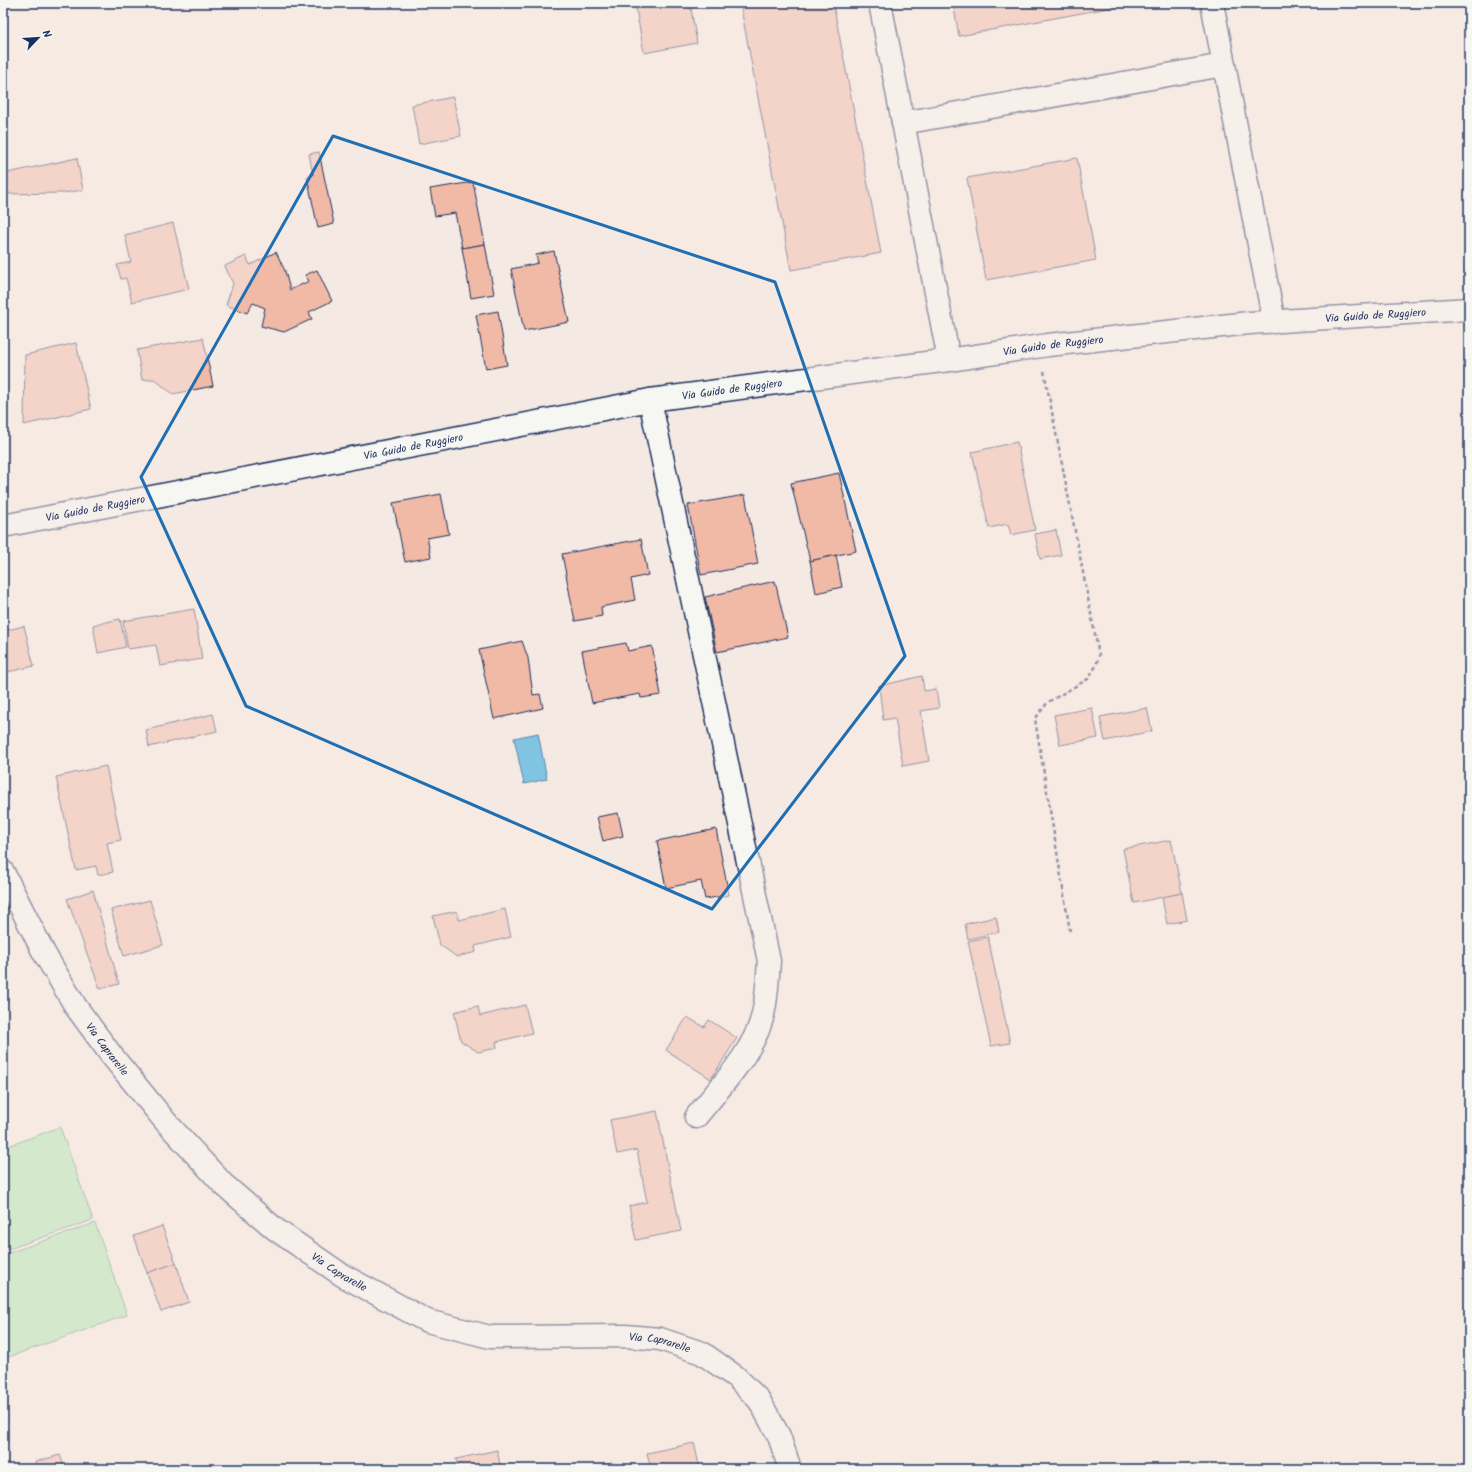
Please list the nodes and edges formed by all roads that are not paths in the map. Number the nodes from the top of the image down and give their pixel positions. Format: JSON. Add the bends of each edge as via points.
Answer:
{"nodes":[{"id":1,"x":880,"y":3,"type":"edge"},
{"id":2,"x":1212,"y":3,"type":"edge"},
{"id":3,"x":1212,"y":67,"type":"dead end"},
{"id":4,"x":903,"y":123,"type":"junction"},
{"id":5,"x":1469,"y":309,"type":"edge"},
{"id":6,"x":1274,"y":322,"type":"junction"},
{"id":7,"x":949,"y":360,"type":"junction"},
{"id":8,"x":650,"y":400,"type":"junction"},
{"id":9,"x":3,"y":526,"type":"edge"},
{"id":10,"x":3,"y":872,"type":"edge"},
{"id":11,"x":696,"y":1117,"type":"dead end"},
{"id":12,"x":790,"y":1469,"type":"edge"}],
"edges":[{"from":1,"to":4,"type":"street"},
{"from":2,"to":6,"type":"street"},
{"from":3,"to":4,"type":"street"},
{"from":4,"to":7,"type":"street"},
{"from":5,"to":6,"type":"street","name":"Via Guido de Ruggiero"},
{"from":6,"to":7,"type":"street","name":"Via Guido de Ruggiero","via":[[1039,346]]},
{"from":7,"to":8,"type":"street","name":"Via Guido de Ruggiero"},
{"from":8,"to":9,"type":"street","name":"Via Guido de Ruggiero"},
{"from":8,"to":11,"type":"street","via":[[769,961],[766,997],[758,1030],[738,1065]]},
{"from":10,"to":12,"type":"street","name":"Via Caprarelle","via":[[44,953],[76,1007],[112,1056],[165,1122],[223,1184],[275,1229],[342,1275],[427,1321],[490,1337],[625,1336],[660,1340],[702,1354],[736,1377],[759,1400],[779,1436]]}]}
